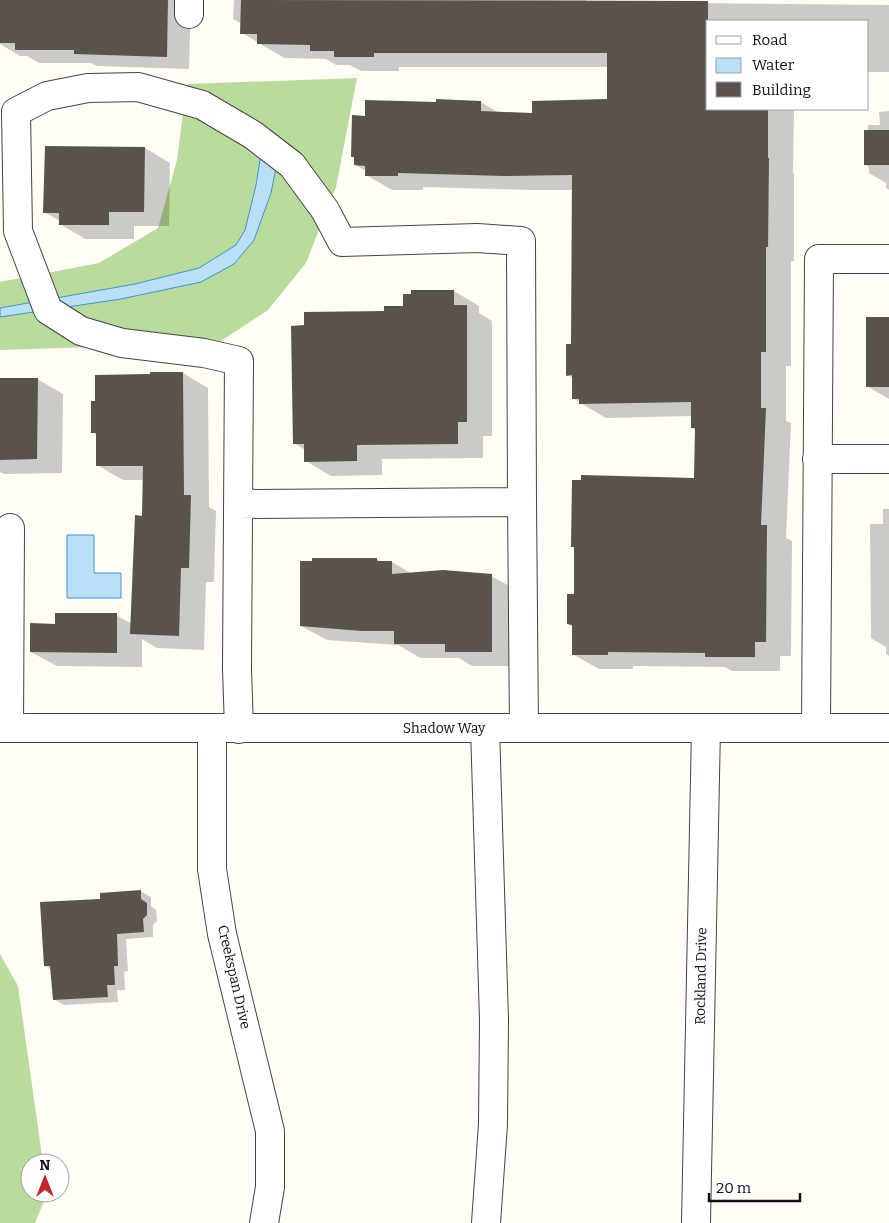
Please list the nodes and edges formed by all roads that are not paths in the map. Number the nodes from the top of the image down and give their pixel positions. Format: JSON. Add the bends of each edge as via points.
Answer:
{"nodes":[{"id":1,"x":889,"y":259,"type":"edge"},
{"id":2,"x":817,"y":459,"type":"junction"},
{"id":3,"x":889,"y":459,"type":"edge"},
{"id":4,"x":522,"y":502,"type":"junction"},
{"id":5,"x":238,"y":504,"type":"junction"},
{"id":6,"x":10,"y":528,"type":"dead end"},
{"id":7,"x":4,"y":728,"type":"edge"},
{"id":8,"x":485,"y":728,"type":"junction"},
{"id":9,"x":524,"y":728,"type":"junction"},
{"id":10,"x":706,"y":728,"type":"junction"},
{"id":11,"x":816,"y":728,"type":"junction"},
{"id":12,"x":889,"y":728,"type":"edge"},
{"id":13,"x":212,"y":729,"type":"junction"},
{"id":14,"x":239,"y":729,"type":"junction"},
{"id":15,"x":264,"y":1223,"type":"edge"},
{"id":16,"x":486,"y":1223,"type":"edge"},
{"id":17,"x":696,"y":1223,"type":"edge"}],
"edges":[{"from":1,"to":2,"type":"street","via":[[819,259]]},
{"from":2,"to":3,"type":"street"},
{"from":2,"to":11,"type":"street"},
{"from":4,"to":5,"type":"street"},
{"from":4,"to":5,"type":"street","via":[[521,241],[477,238],[342,242],[325,210],[292,165],[253,135],[202,105],[138,87],[88,88],[47,96],[16,112],[18,231],[48,310],[81,330],[122,343],[204,353],[238,362]]},
{"from":4,"to":9,"type":"street"},
{"from":5,"to":14,"type":"street"},
{"from":6,"to":7,"type":"street"},
{"from":7,"to":13,"type":"street","name":"Shadow Way"},
{"from":8,"to":9,"type":"street","name":"Shadow Way"},
{"from":8,"to":14,"type":"street","name":"Shadow Way"},
{"from":8,"to":16,"type":"street","via":[[494,1020],[493,1124]]},
{"from":9,"to":10,"type":"street","name":"Shadow Way"},
{"from":10,"to":11,"type":"street","name":"Shadow Way"},
{"from":10,"to":17,"type":"street","name":"Rockland Drive"},
{"from":11,"to":12,"type":"street","name":"Shadow Way"},
{"from":13,"to":14,"type":"street","name":"Shadow Way"},
{"from":13,"to":15,"type":"street","name":"Creekspan Drive","via":[[212,869],[222,934],[270,1131],[270,1187]]}]}
